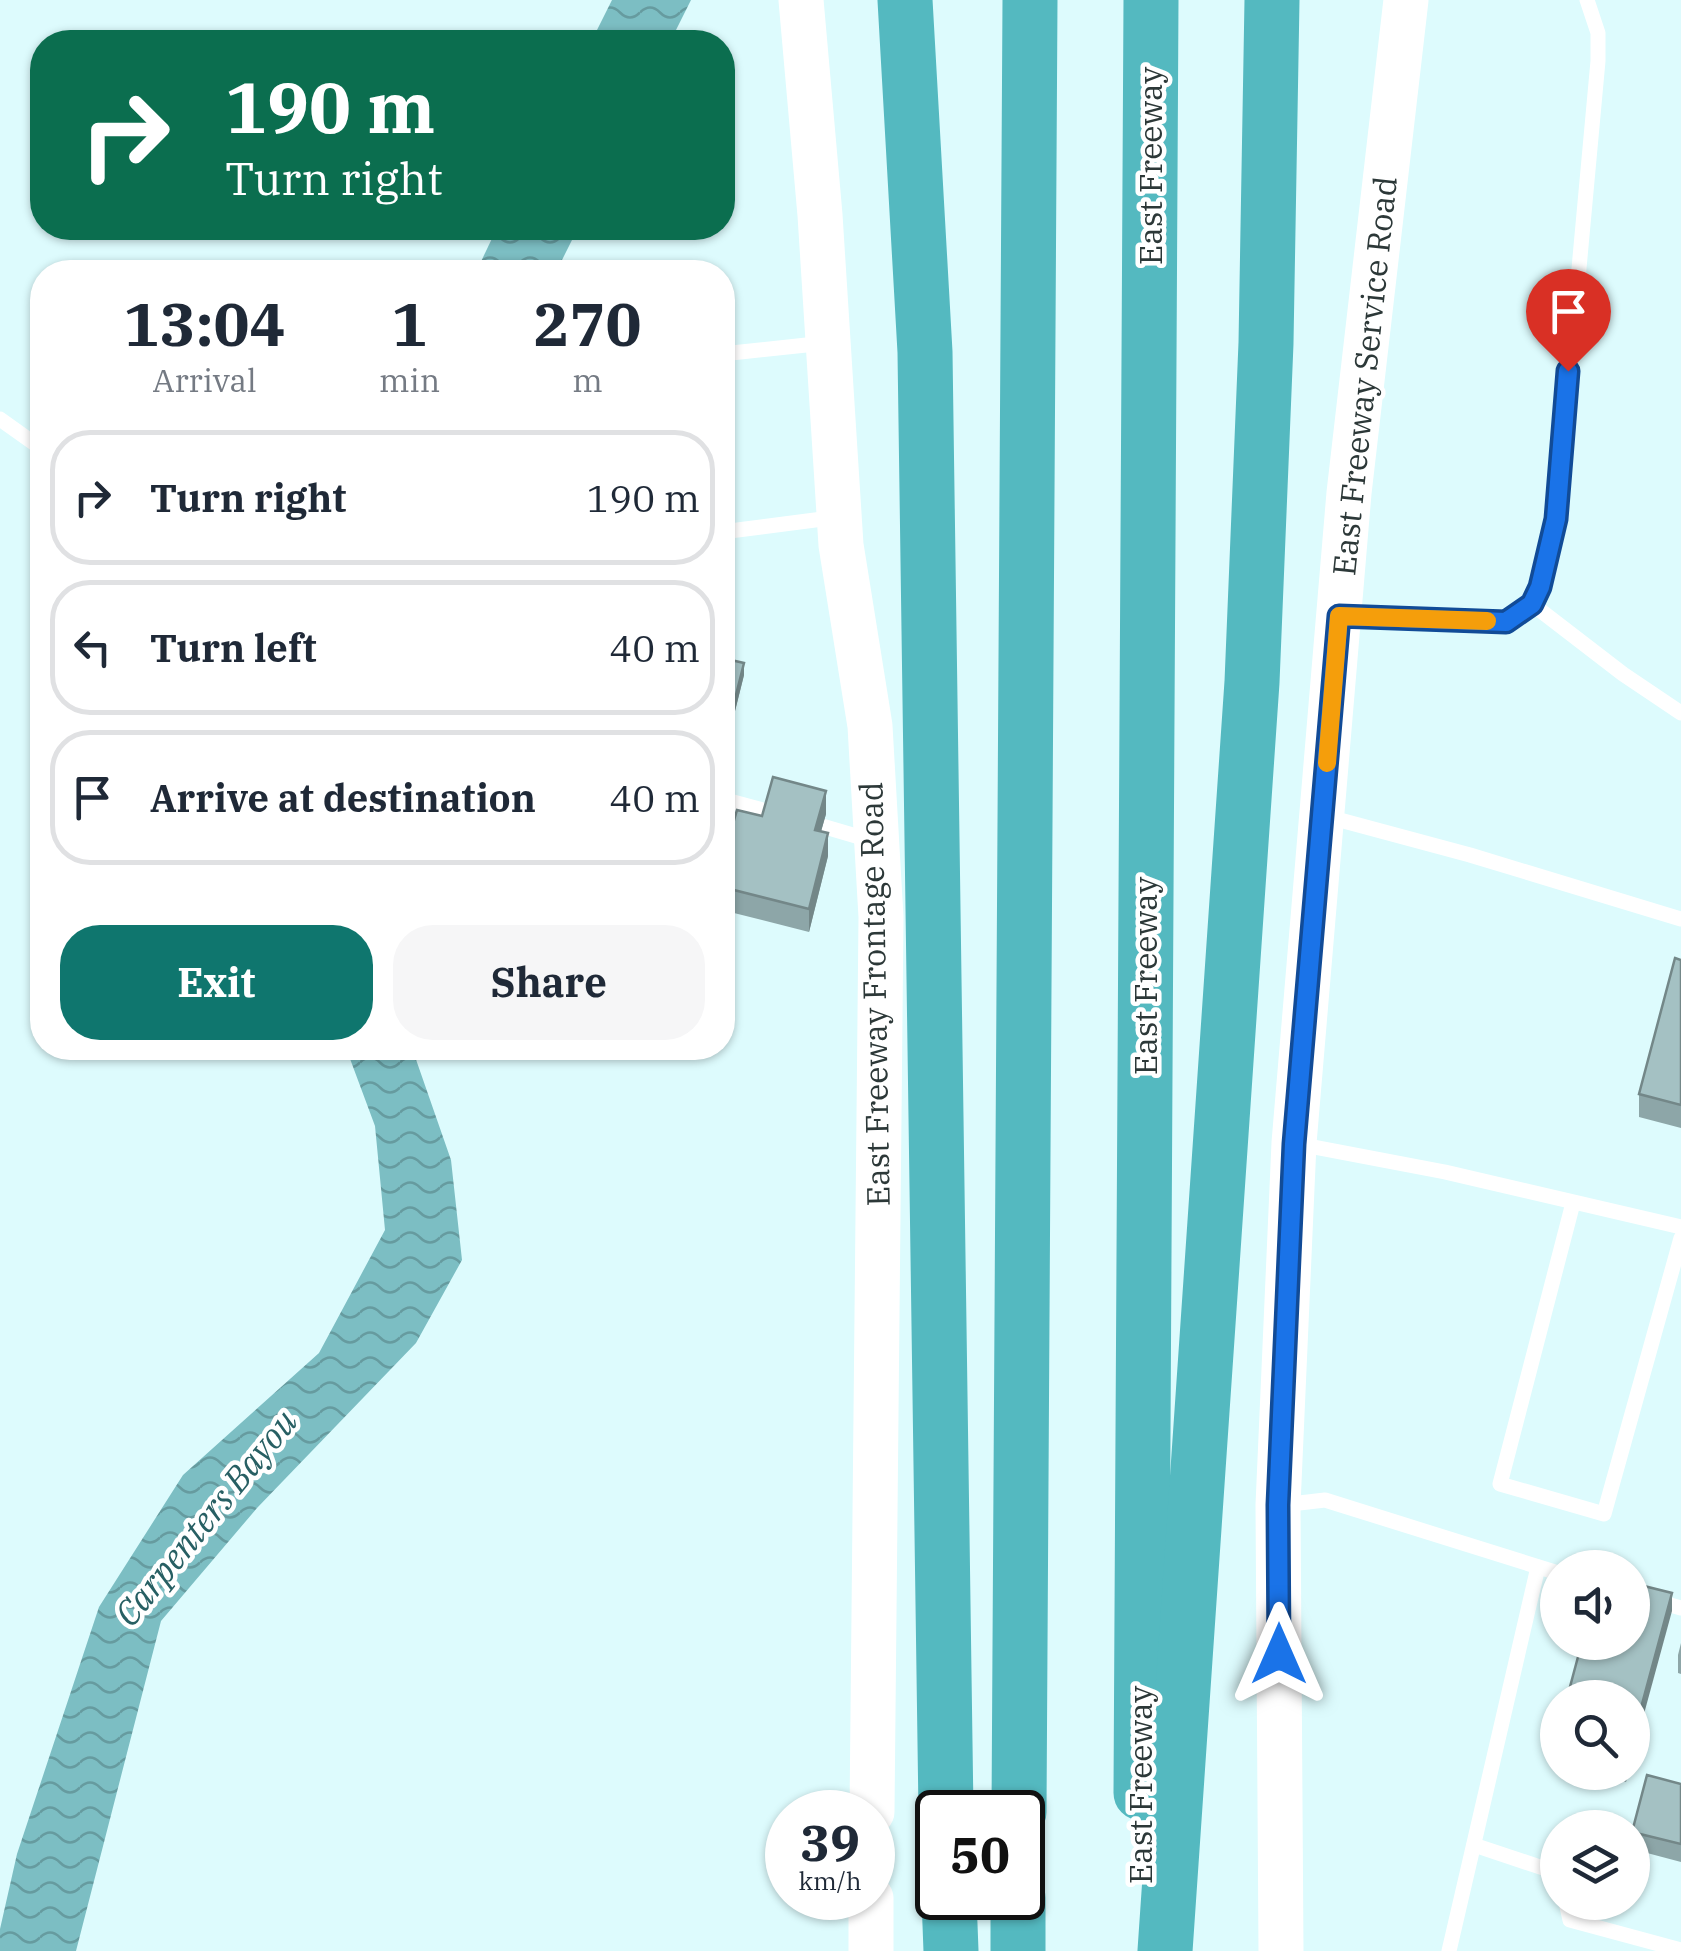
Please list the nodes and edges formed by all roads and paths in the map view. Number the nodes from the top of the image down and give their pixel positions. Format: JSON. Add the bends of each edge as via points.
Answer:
{"nodes":[{"id":1,"x":902,"y":0,"type":"edge"},
{"id":2,"x":1030,"y":0,"type":"edge"},
{"id":3,"x":1151,"y":0,"type":"edge"},
{"id":4,"x":1272,"y":0,"type":"edge"},
{"id":5,"x":1406,"y":0,"type":"edge"},
{"id":6,"x":1587,"y":0,"type":"edge"},
{"id":7,"x":803,"y":20,"type":"edge"},
{"id":8,"x":829,"y":342,"type":"junction"},
{"id":9,"x":735,"y":353,"type":"edge"},
{"id":10,"x":0,"y":419,"type":"edge"},
{"id":11,"x":30,"y":440,"type":"edge"},
{"id":12,"x":840,"y":517,"type":"junction"},
{"id":13,"x":735,"y":530,"type":"edge"},
{"id":14,"x":1532,"y":604,"type":"junction"},
{"id":15,"x":1339,"y":616,"type":"junction"},
{"id":16,"x":1681,"y":713,"type":"edge"},
{"id":17,"x":735,"y":803,"type":"edge"},
{"id":18,"x":770,"y":812,"type":"edge"},
{"id":19,"x":1323,"y":815,"type":"junction"},
{"id":20,"x":822,"y":826,"type":"edge"},
{"id":21,"x":877,"y":842,"type":"junction"},
{"id":22,"x":1681,"y":918,"type":"edge"},
{"id":23,"x":1294,"y":1144,"type":"junction"},
{"id":24,"x":1573,"y":1203,"type":"junction"},
{"id":25,"x":1681,"y":1226,"type":"edge"},
{"id":26,"x":1681,"y":1238,"type":"edge"},
{"id":27,"x":1278,"y":1505,"type":"junction"},
{"id":28,"x":1538,"y":1567,"type":"joint"},
{"id":29,"x":1650,"y":1599,"type":"edge"},
{"id":30,"x":1681,"y":1608,"type":"edge"},
{"id":31,"x":872,"y":1790,"type":"edge"},
{"id":32,"x":946,"y":1790,"type":"edge"},
{"id":33,"x":1019,"y":1790,"type":"edge"},
{"id":34,"x":1474,"y":1844,"type":"junction"},
{"id":35,"x":1540,"y":1867,"type":"edge"},
{"id":36,"x":871,"y":1920,"type":"edge"},
{"id":37,"x":950,"y":1920,"type":"edge"},
{"id":38,"x":1018,"y":1920,"type":"edge"},
{"id":39,"x":1570,"y":1920,"type":"edge"},
{"id":40,"x":1681,"y":1950,"type":"edge"},
{"id":41,"x":870,"y":1951,"type":"edge"},
{"id":42,"x":952,"y":1951,"type":"edge"},
{"id":43,"x":1018,"y":1951,"type":"edge"},
{"id":44,"x":1140,"y":1951,"type":"edge"},
{"id":45,"x":1166,"y":1951,"type":"edge"},
{"id":46,"x":1281,"y":1951,"type":"edge"},
{"id":47,"x":1450,"y":1951,"type":"edge"}],
"edges":[{"from":1,"to":32,"type":"highway","via":[[925,352]]},
{"from":2,"to":33,"type":"highway"},
{"from":3,"to":44,"type":"highway","name":"East Freeway"},
{"from":4,"to":45,"type":"highway","via":[[1252,682]]},
{"from":5,"to":15,"type":"main road","name":"East Freeway Service Road"},
{"from":6,"to":14,"type":"lane","via":[[1598,61],[1556,519]]},
{"from":7,"to":8,"type":"main road","name":"East Freeway Frontage Road"},
{"from":8,"to":9,"type":"lane"},
{"from":8,"to":12,"type":"main road","name":"East Freeway Frontage Road"},
{"from":10,"to":11,"type":"lane"},
{"from":12,"to":13,"type":"lane"},
{"from":12,"to":21,"type":"main road","name":"East Freeway Frontage Road","via":[[870,726]]},
{"from":14,"to":15,"type":"lane","via":[[1506,622]]},
{"from":14,"to":16,"type":"lane"},
{"from":15,"to":19,"type":"main road","name":"East Freeway Service Road"},
{"from":17,"to":18,"type":"lane"},
{"from":19,"to":22,"type":"lane"},
{"from":19,"to":23,"type":"main road","name":"East Freeway Service Road"},
{"from":20,"to":21,"type":"lane"},
{"from":21,"to":31,"type":"main road","name":"East Freeway Frontage Road"},
{"from":23,"to":24,"type":"lane"},
{"from":23,"to":27,"type":"main road","name":"East Freeway Service Road"},
{"from":24,"to":25,"type":"lane"},
{"from":24,"to":26,"type":"lane","via":[[1500,1484],[1604,1514]]},
{"from":27,"to":28,"type":"lane","via":[[1325,1500]]},
{"from":27,"to":46,"type":"main road","name":"East Freeway Service Road"},
{"from":28,"to":34,"type":"lane"},
{"from":29,"to":30,"type":"lane"},
{"from":34,"to":35,"type":"lane"},
{"from":34,"to":47,"type":"lane"},
{"from":36,"to":41,"type":"main road"},
{"from":37,"to":42,"type":"highway"},
{"from":38,"to":43,"type":"highway"},
{"from":39,"to":40,"type":"lane"}]}
